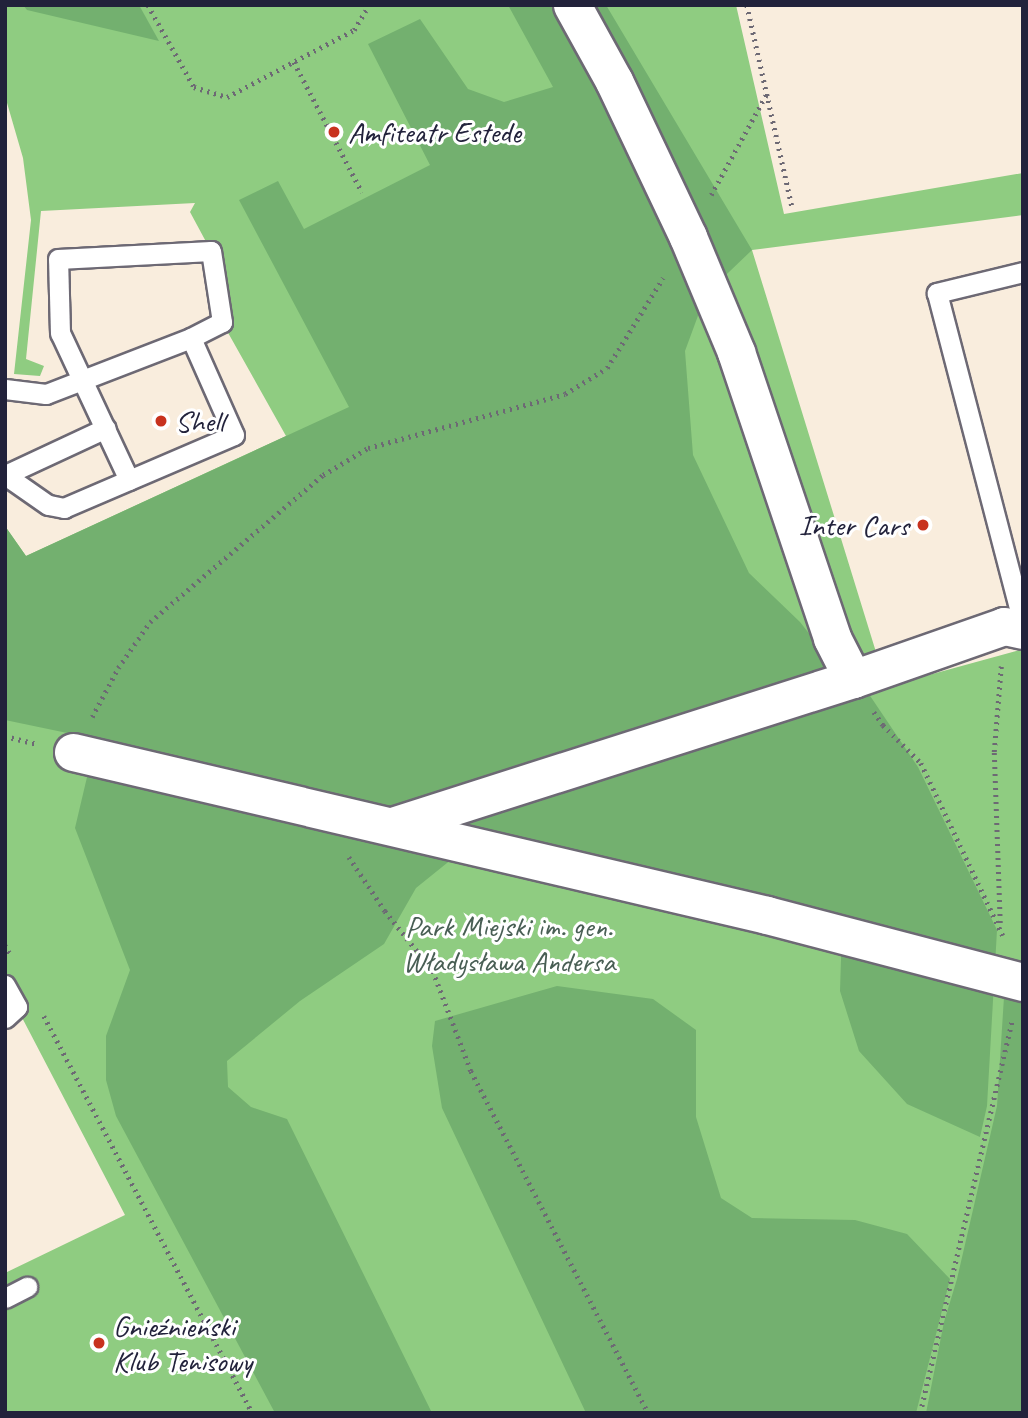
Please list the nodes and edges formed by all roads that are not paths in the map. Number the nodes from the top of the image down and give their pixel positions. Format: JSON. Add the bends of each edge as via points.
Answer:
{"nodes":[{"id":1,"x":572,"y":5,"type":"edge"},
{"id":2,"x":1023,"y":272,"type":"edge"},
{"id":3,"x":191,"y":338,"type":"junction"},
{"id":4,"x":84,"y":379,"type":"junction"},
{"id":5,"x":5,"y":388,"type":"edge"},
{"id":6,"x":106,"y":428,"type":"junction"},
{"id":7,"x":5,"y":475,"type":"edge"},
{"id":8,"x":129,"y":480,"type":"junction"},
{"id":9,"x":1016,"y":626,"type":"edge"},
{"id":10,"x":853,"y":679,"type":"junction"},
{"id":11,"x":72,"y":752,"type":"road end"},
{"id":12,"x":395,"y":825,"type":"junction"},
{"id":13,"x":1019,"y":981,"type":"edge"},
{"id":14,"x":5,"y":985,"type":"edge"},
{"id":15,"x":5,"y":1018,"type":"edge"},
{"id":16,"x":27,"y":1287,"type":"dead end"},
{"id":17,"x":5,"y":1298,"type":"edge"}],
"edges":[{"from":1,"to":10,"type":"street","via":[[614,81],[688,237],[736,352],[832,638]]},
{"from":2,"to":9,"type":"lane","via":[[937,293]]},
{"from":3,"to":4,"type":"lane"},
{"from":3,"to":4,"type":"lane","via":[[222,322],[211,251],[58,258],[60,333]]},
{"from":3,"to":8,"type":"lane","via":[[234,435]]},
{"from":4,"to":5,"type":"lane","via":[[46,394]]},
{"from":4,"to":6,"type":"lane"},
{"from":6,"to":7,"type":"lane"},
{"from":6,"to":8,"type":"lane"},
{"from":7,"to":8,"type":"lane","via":[[48,505],[64,508]]},
{"from":9,"to":10,"type":"street"},
{"from":10,"to":12,"type":"street"},
{"from":11,"to":12,"type":"street"},
{"from":12,"to":13,"type":"street","via":[[754,911]]},
{"from":14,"to":15,"type":"lane","via":[[17,1007]]},
{"from":16,"to":17,"type":"lane"}]}
